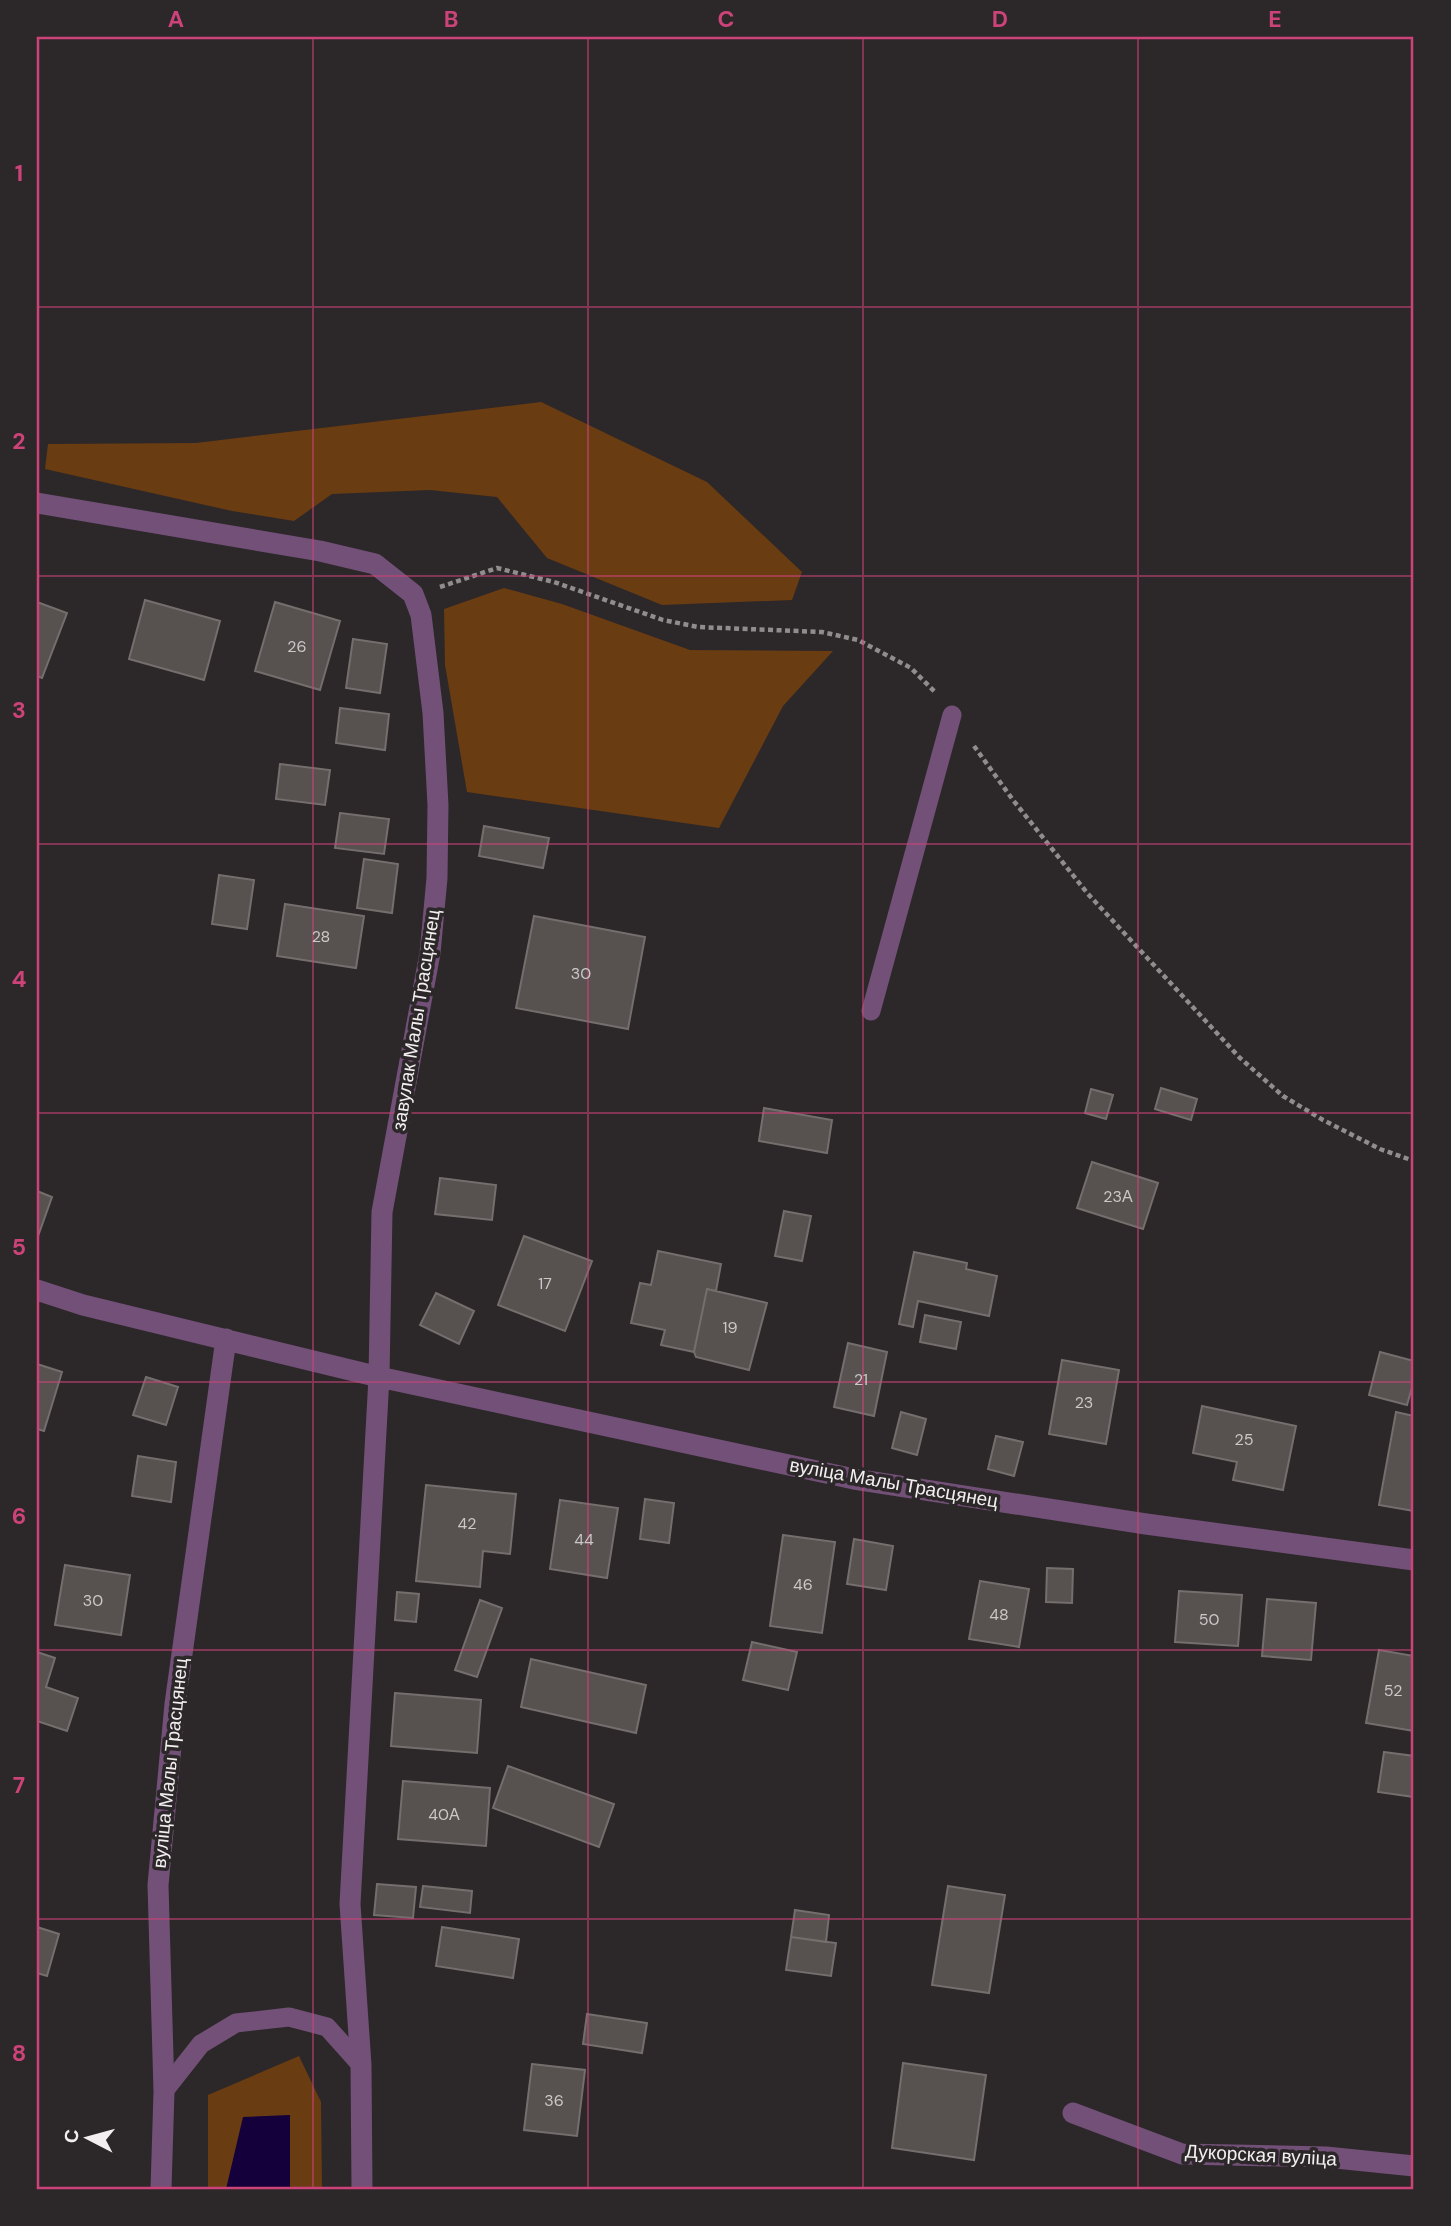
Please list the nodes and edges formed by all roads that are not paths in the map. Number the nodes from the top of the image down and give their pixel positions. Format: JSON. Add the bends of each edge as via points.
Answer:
{"nodes":[{"id":1,"x":37,"y":503,"type":"edge"},
{"id":2,"x":952,"y":715,"type":"dead end"},
{"id":3,"x":871,"y":1011,"type":"dead end"},
{"id":4,"x":37,"y":1290,"type":"edge"},
{"id":5,"x":226,"y":1339,"type":"junction"},
{"id":6,"x":379,"y":1377,"type":"junction"},
{"id":7,"x":1414,"y":1560,"type":"edge"},
{"id":8,"x":361,"y":2065,"type":"junction"},
{"id":9,"x":164,"y":2091,"type":"junction"},
{"id":10,"x":1073,"y":2113,"type":"dead end"},
{"id":11,"x":1414,"y":2166,"type":"edge"},
{"id":12,"x":161,"y":2189,"type":"edge"},
{"id":13,"x":362,"y":2189,"type":"edge"}],
"edges":[{"from":1,"to":6,"type":"street","name":"завулак Малы Трасцянец","via":[[375,564],[414,594],[421,615],[433,713],[437,878],[430,953],[382,1212]]},
{"from":2,"to":3,"type":"lane"},
{"from":4,"to":5,"type":"street","name":"вуліца Малы Трасцянец"},
{"from":5,"to":6,"type":"street","name":"вуліца Малы Трасцянец"},
{"from":5,"to":9,"type":"street","name":"вуліца Малы Трасцянец","via":[[175,1704],[158,1885]]},
{"from":6,"to":7,"type":"street","name":"вуліца Малы Трасцянец","via":[[854,1479]]},
{"from":6,"to":8,"type":"street","via":[[350,1904]]},
{"from":8,"to":9,"type":"lane","via":[[327,2027],[289,2017],[250,2021],[236,2023],[201,2044]]},
{"from":8,"to":13,"type":"street"},
{"from":9,"to":12,"type":"street","name":"вуліца Малы Трасцянец"},
{"from":10,"to":11,"type":"street","name":"Дукорская вуліца","via":[[1182,2154],[1326,2157]]}]}
